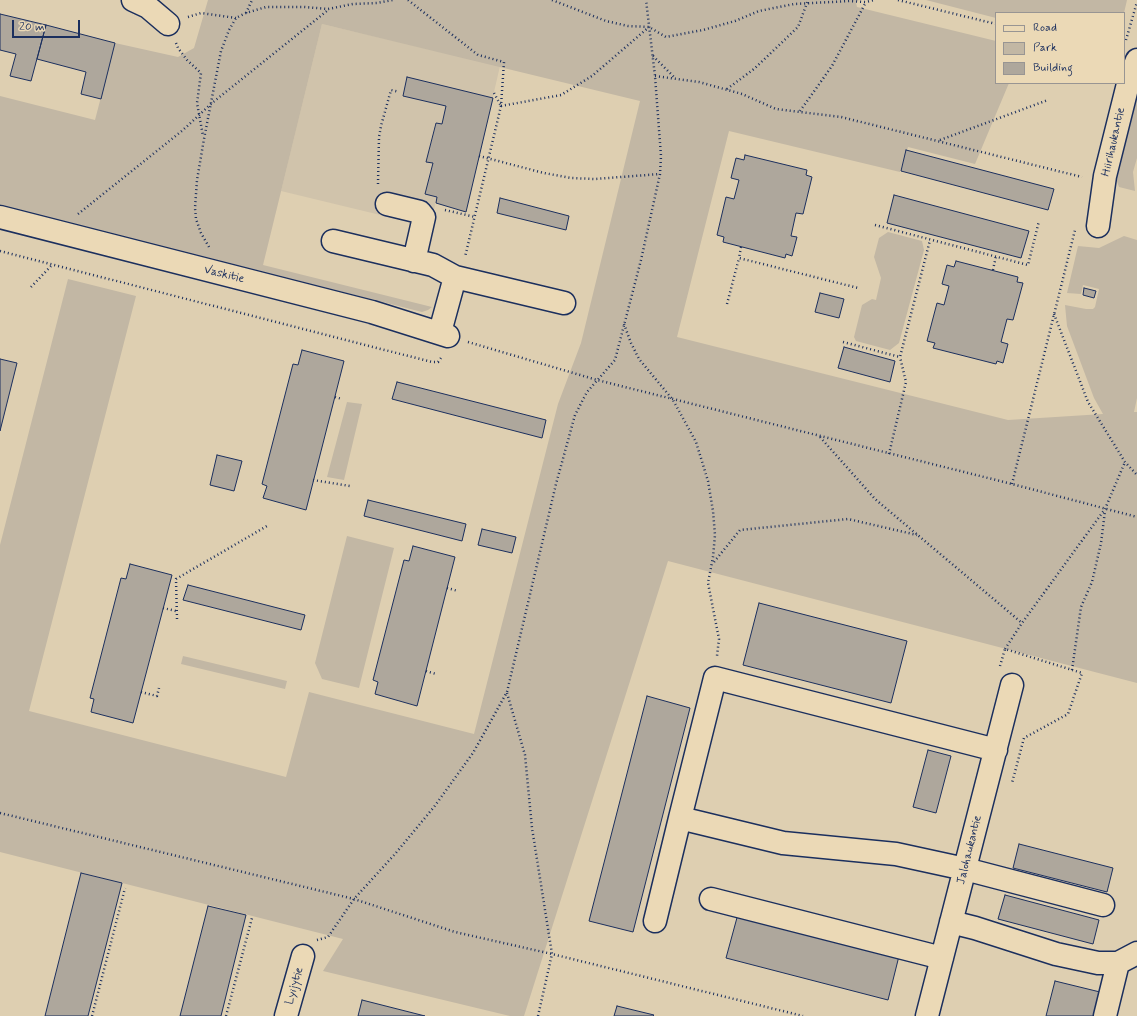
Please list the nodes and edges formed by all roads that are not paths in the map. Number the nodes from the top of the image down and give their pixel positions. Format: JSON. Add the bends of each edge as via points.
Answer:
{"nodes":[{"id":1,"x":133,"y":0,"type":"edge"},
{"id":2,"x":168,"y":24,"type":"dead end"},
{"id":3,"x":1137,"y":60,"type":"edge"},
{"id":4,"x":387,"y":204,"type":"road end"},
{"id":5,"x":0,"y":217,"type":"edge"},
{"id":6,"x":1098,"y":226,"type":"dead end"},
{"id":7,"x":333,"y":241,"type":"dead end"},
{"id":8,"x":414,"y":261,"type":"junction"},
{"id":9,"x":455,"y":277,"type":"junction"},
{"id":10,"x":564,"y":303,"type":"dead end"},
{"id":11,"x":1012,"y":685,"type":"dead end"},
{"id":12,"x":996,"y":750,"type":"junction"},
{"id":13,"x":680,"y":818,"type":"junction"},
{"id":14,"x":965,"y":869,"type":"junction"},
{"id":15,"x":711,"y":899,"type":"dead end"},
{"id":16,"x":1103,"y":905,"type":"dead end"},
{"id":17,"x":655,"y":921,"type":"dead end"},
{"id":18,"x":951,"y":922,"type":"junction"},
{"id":19,"x":309,"y":948,"type":"road end"},
{"id":20,"x":942,"y":958,"type":"junction"},
{"id":21,"x":1128,"y":958,"type":"edge"},
{"id":22,"x":286,"y":1016,"type":"edge"},
{"id":23,"x":927,"y":1016,"type":"edge"},
{"id":24,"x":1105,"y":1016,"type":"edge"}],
"edges":[{"from":1,"to":2,"type":"street","via":[[148,7]]},
{"from":3,"to":6,"type":"street","name":"Hiirihaukantie","via":[[1129,80],[1105,176]]},
{"from":4,"to":8,"type":"street","via":[[420,212],[424,217]]},
{"from":5,"to":9,"type":"street","name":"Vaskitie","via":[[372,312],[444,334]]},
{"from":7,"to":8,"type":"street"},
{"from":8,"to":9,"type":"street","via":[[433,265]]},
{"from":9,"to":10,"type":"street"},
{"from":11,"to":12,"type":"street","name":"Jalohaukantie"},
{"from":12,"to":13,"type":"street","via":[[715,678]]},
{"from":12,"to":14,"type":"street","name":"Jalohaukantie"},
{"from":13,"to":14,"type":"street","via":[[784,843],[896,854]]},
{"from":13,"to":17,"type":"street"},
{"from":14,"to":16,"type":"street"},
{"from":14,"to":18,"type":"street","name":"Jalohaukantie"},
{"from":15,"to":20,"type":"street"},
{"from":18,"to":20,"type":"street","name":"Jalohaukantie"},
{"from":18,"to":21,"type":"street","via":[[1056,954],[1098,963]]},
{"from":19,"to":22,"type":"street","name":"Lyijytie"},
{"from":20,"to":23,"type":"street","name":"Jalohaukantie"},
{"from":21,"to":24,"type":"street"}]}
